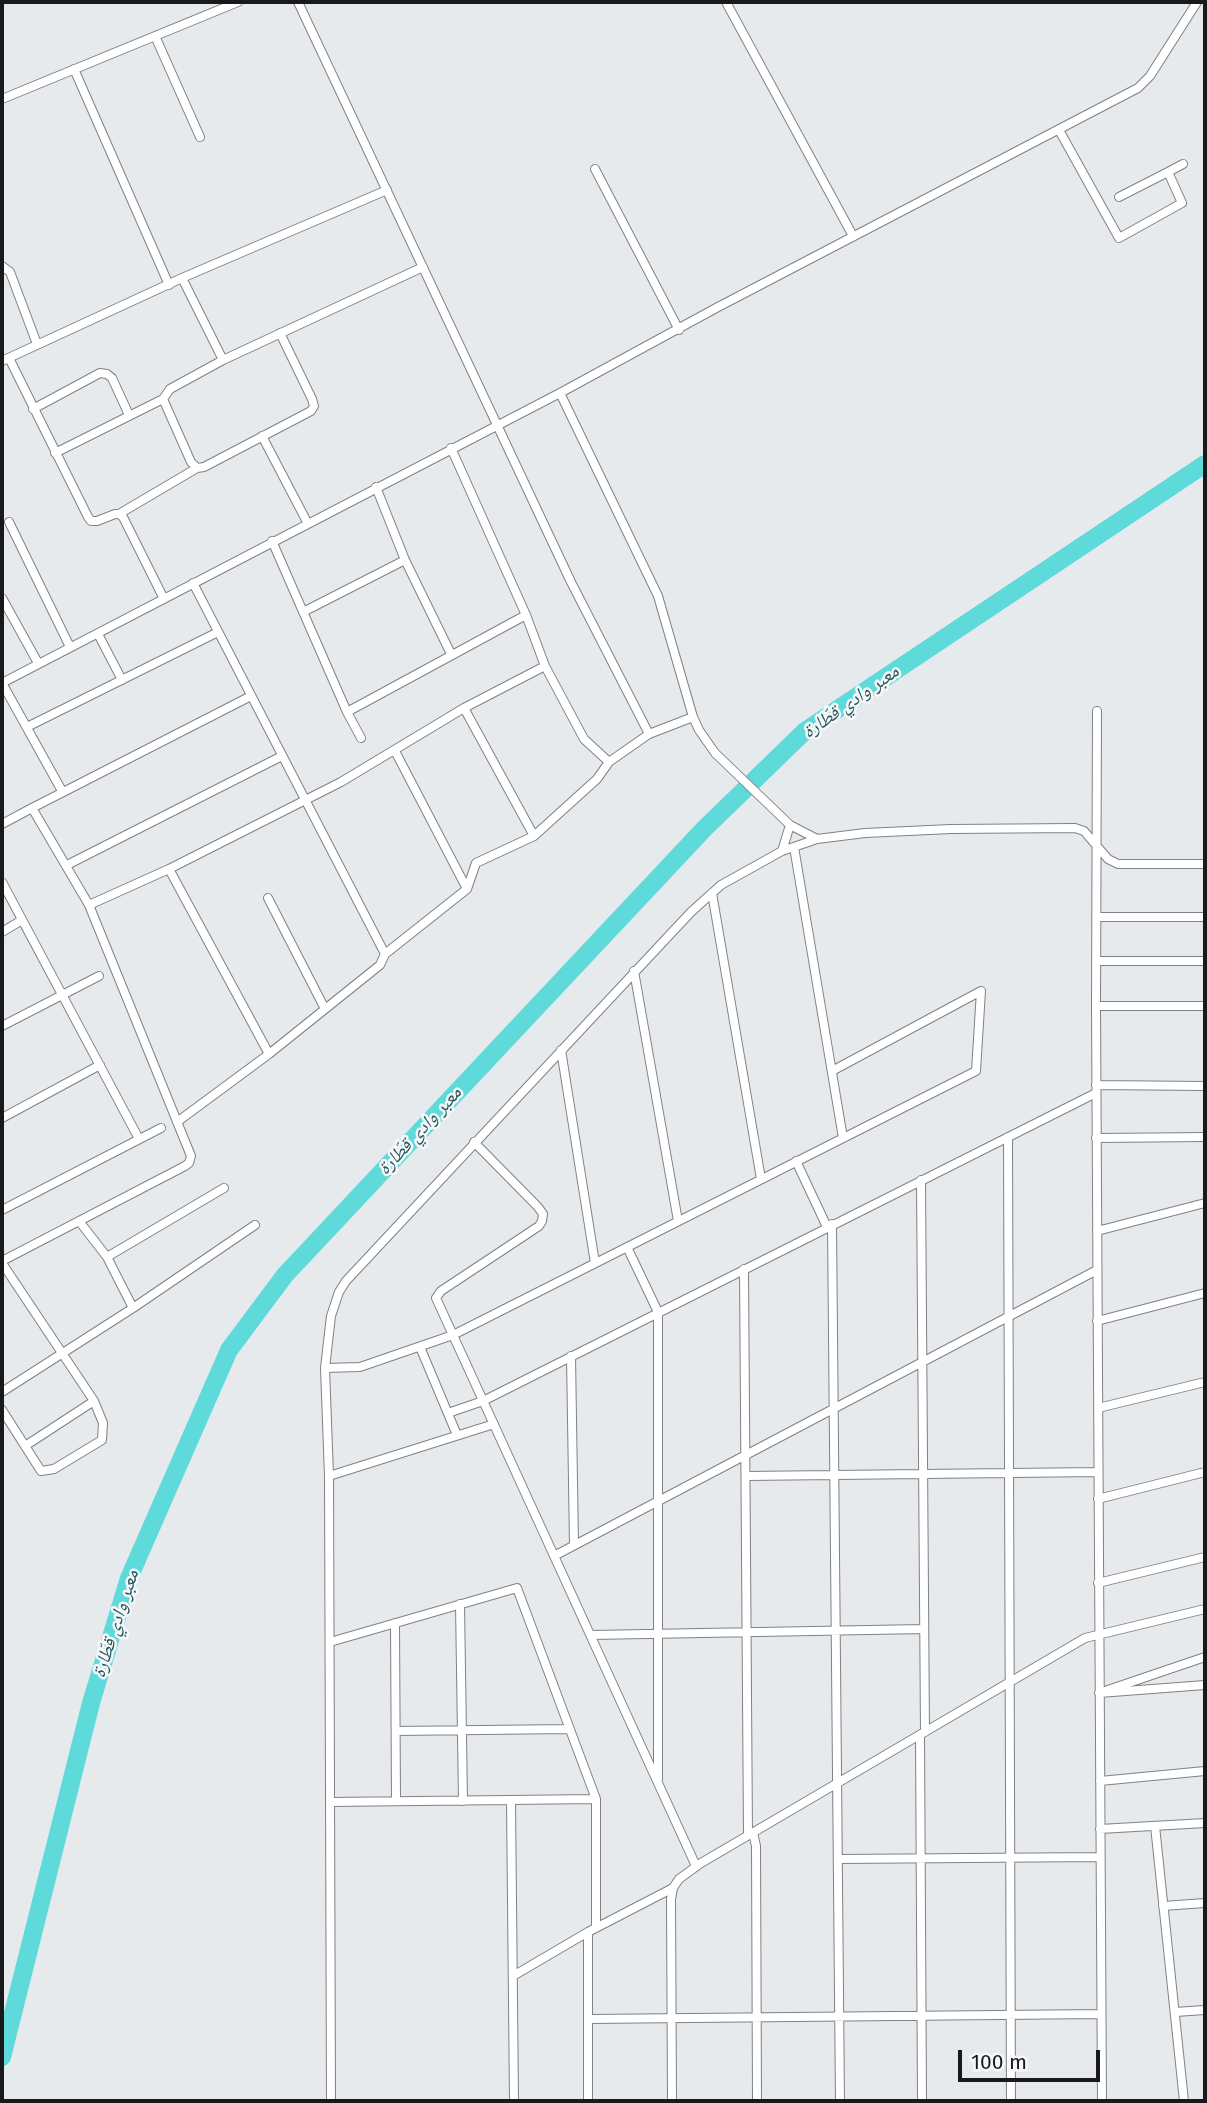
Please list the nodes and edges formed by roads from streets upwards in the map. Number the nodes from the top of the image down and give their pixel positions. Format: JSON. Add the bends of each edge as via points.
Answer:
{"nodes":[{"id":1,"x":237,"y":2,"type":"edge"},
{"id":2,"x":298,"y":2,"type":"edge"},
{"id":3,"x":726,"y":2,"type":"edge"},
{"id":4,"x":1197,"y":2,"type":"edge"},
{"id":5,"x":155,"y":36,"type":"junction"},
{"id":6,"x":74,"y":69,"type":"junction"},
{"id":7,"x":2,"y":99,"type":"edge"},
{"id":8,"x":1059,"y":130,"type":"junction"},
{"id":9,"x":201,"y":137,"type":"dead end"},
{"id":10,"x":1183,"y":164,"type":"dead end"},
{"id":11,"x":595,"y":169,"type":"dead end"},
{"id":12,"x":1168,"y":172,"type":"junction"},
{"id":13,"x":387,"y":190,"type":"junction"},
{"id":14,"x":1119,"y":197,"type":"dead end"},
{"id":15,"x":853,"y":236,"type":"junction"},
{"id":16,"x":2,"y":266,"type":"edge"},
{"id":17,"x":423,"y":267,"type":"junction"},
{"id":18,"x":182,"y":278,"type":"junction"},
{"id":19,"x":169,"y":285,"type":"junction"},
{"id":20,"x":679,"y":330,"type":"junction"},
{"id":21,"x":280,"y":333,"type":"junction"},
{"id":22,"x":37,"y":344,"type":"junction"},
{"id":23,"x":5,"y":359,"type":"edge"},
{"id":24,"x":223,"y":360,"type":"junction"},
{"id":25,"x":560,"y":393,"type":"junction"},
{"id":26,"x":163,"y":399,"type":"junction"},
{"id":27,"x":33,"y":409,"type":"junction"},
{"id":28,"x":130,"y":415,"type":"junction"},
{"id":29,"x":498,"y":424,"type":"junction"},
{"id":30,"x":262,"y":436,"type":"junction"},
{"id":31,"x":451,"y":448,"type":"junction"},
{"id":32,"x":55,"y":453,"type":"junction"},
{"id":33,"x":197,"y":468,"type":"junction"},
{"id":34,"x":376,"y":487,"type":"junction"},
{"id":35,"x":119,"y":513,"type":"junction"},
{"id":36,"x":9,"y":522,"type":"dead end"},
{"id":37,"x":307,"y":522,"type":"junction"},
{"id":38,"x":272,"y":541,"type":"junction"},
{"id":39,"x":405,"y":560,"type":"junction"},
{"id":40,"x":193,"y":583,"type":"junction"},
{"id":41,"x":2,"y":598,"type":"edge"},
{"id":42,"x":164,"y":599,"type":"junction"},
{"id":43,"x":303,"y":612,"type":"junction"},
{"id":44,"x":526,"y":615,"type":"junction"},
{"id":45,"x":218,"y":632,"type":"junction"},
{"id":46,"x":98,"y":634,"type":"junction"},
{"id":47,"x":70,"y":647,"type":"junction"},
{"id":48,"x":452,"y":654,"type":"junction"},
{"id":49,"x":38,"y":663,"type":"junction"},
{"id":50,"x":545,"y":666,"type":"junction"},
{"id":51,"x":122,"y":680,"type":"junction"},
{"id":52,"x":2,"y":683,"type":"edge"},
{"id":53,"x":251,"y":696,"type":"junction"},
{"id":54,"x":464,"y":708,"type":"junction"},
{"id":55,"x":1097,"y":711,"type":"dead end"},
{"id":56,"x":347,"y":712,"type":"junction"},
{"id":57,"x":693,"y":717,"type":"junction"},
{"id":58,"x":27,"y":727,"type":"junction"},
{"id":59,"x":649,"y":734,"type":"junction"},
{"id":60,"x":361,"y":738,"type":"dead end"},
{"id":61,"x":395,"y":751,"type":"junction"},
{"id":62,"x":282,"y":756,"type":"junction"},
{"id":63,"x":610,"y":762,"type":"junction"},
{"id":64,"x":62,"y":790,"type":"junction"},
{"id":65,"x":304,"y":801,"type":"junction"},
{"id":66,"x":32,"y":808,"type":"junction"},
{"id":67,"x":2,"y":824,"type":"edge"},
{"id":68,"x":790,"y":825,"type":"junction"},
{"id":69,"x":534,"y":836,"type":"junction"},
{"id":70,"x":817,"y":839,"type":"junction"},
{"id":71,"x":1098,"y":844,"type":"junction"},
{"id":72,"x":794,"y":847,"type":"junction"},
{"id":73,"x":782,"y":851,"type":"junction"},
{"id":74,"x":1205,"y":864,"type":"edge"},
{"id":75,"x":67,"y":865,"type":"junction"},
{"id":76,"x":169,"y":869,"type":"junction"},
{"id":77,"x":2,"y":882,"type":"edge"},
{"id":78,"x":467,"y":889,"type":"junction"},
{"id":79,"x":712,"y":892,"type":"junction"},
{"id":80,"x":268,"y":898,"type":"dead end"},
{"id":81,"x":89,"y":905,"type":"junction"},
{"id":82,"x":1097,"y":917,"type":"junction"},
{"id":83,"x":1205,"y":917,"type":"edge"},
{"id":84,"x":22,"y":920,"type":"junction"},
{"id":85,"x":2,"y":932,"type":"edge"},
{"id":86,"x":385,"y":954,"type":"junction"},
{"id":87,"x":1096,"y":961,"type":"junction"},
{"id":88,"x":1205,"y":961,"type":"edge"},
{"id":89,"x":634,"y":971,"type":"junction"},
{"id":90,"x":99,"y":976,"type":"dead end"},
{"id":91,"x":62,"y":994,"type":"junction"},
{"id":92,"x":1096,"y":1006,"type":"junction"},
{"id":93,"x":1205,"y":1006,"type":"edge"},
{"id":94,"x":325,"y":1010,"type":"junction"},
{"id":95,"x":2,"y":1027,"type":"edge"},
{"id":96,"x":561,"y":1050,"type":"junction"},
{"id":97,"x":270,"y":1054,"type":"junction"},
{"id":98,"x":100,"y":1065,"type":"junction"},
{"id":99,"x":832,"y":1071,"type":"junction"},
{"id":100,"x":1205,"y":1086,"type":"edge"},
{"id":101,"x":1096,"y":1089,"type":"junction"},
{"id":102,"x":2,"y":1118,"type":"edge"},
{"id":103,"x":177,"y":1122,"type":"junction"},
{"id":104,"x":161,"y":1128,"type":"dead end"},
{"id":105,"x":1008,"y":1137,"type":"junction"},
{"id":106,"x":1205,"y":1137,"type":"edge"},
{"id":107,"x":843,"y":1138,"type":"junction"},
{"id":108,"x":1096,"y":1138,"type":"junction"},
{"id":109,"x":139,"y":1139,"type":"junction"},
{"id":110,"x":474,"y":1142,"type":"junction"},
{"id":111,"x":796,"y":1161,"type":"junction"},
{"id":112,"x":761,"y":1179,"type":"junction"},
{"id":113,"x":921,"y":1180,"type":"junction"},
{"id":114,"x":224,"y":1188,"type":"dead end"},
{"id":115,"x":1205,"y":1203,"type":"edge"},
{"id":116,"x":2,"y":1210,"type":"edge"},
{"id":117,"x":79,"y":1221,"type":"junction"},
{"id":118,"x":678,"y":1221,"type":"junction"},
{"id":119,"x":255,"y":1225,"type":"dead end"},
{"id":120,"x":830,"y":1226,"type":"junction"},
{"id":121,"x":1097,"y":1231,"type":"junction"},
{"id":122,"x":627,"y":1247,"type":"junction"},
{"id":123,"x":107,"y":1257,"type":"junction"},
{"id":124,"x":2,"y":1262,"type":"edge"},
{"id":125,"x":595,"y":1263,"type":"junction"},
{"id":126,"x":744,"y":1269,"type":"junction"},
{"id":127,"x":1097,"y":1270,"type":"junction"},
{"id":128,"x":1205,"y":1293,"type":"edge"},
{"id":129,"x":133,"y":1308,"type":"junction"},
{"id":130,"x":658,"y":1312,"type":"junction"},
{"id":131,"x":1008,"y":1317,"type":"junction"},
{"id":132,"x":1097,"y":1321,"type":"junction"},
{"id":133,"x":453,"y":1335,"type":"junction"},
{"id":134,"x":420,"y":1347,"type":"junction"},
{"id":135,"x":61,"y":1354,"type":"junction"},
{"id":136,"x":570,"y":1356,"type":"junction"},
{"id":137,"x":922,"y":1363,"type":"junction"},
{"id":138,"x":326,"y":1368,"type":"junction"},
{"id":139,"x":1205,"y":1382,"type":"edge"},
{"id":140,"x":2,"y":1392,"type":"edge"},
{"id":141,"x":94,"y":1401,"type":"junction"},
{"id":142,"x":483,"y":1401,"type":"junction"},
{"id":143,"x":1098,"y":1408,"type":"junction"},
{"id":144,"x":834,"y":1409,"type":"junction"},
{"id":145,"x":2,"y":1410,"type":"edge"},
{"id":146,"x":448,"y":1413,"type":"junction"},
{"id":147,"x":494,"y":1424,"type":"junction"},
{"id":148,"x":457,"y":1435,"type":"junction"},
{"id":149,"x":25,"y":1446,"type":"junction"},
{"id":150,"x":746,"y":1455,"type":"junction"},
{"id":151,"x":1098,"y":1472,"type":"junction"},
{"id":152,"x":1205,"y":1472,"type":"edge"},
{"id":153,"x":1008,"y":1473,"type":"junction"},
{"id":154,"x":923,"y":1474,"type":"junction"},
{"id":155,"x":835,"y":1475,"type":"junction"},
{"id":156,"x":329,"y":1476,"type":"junction"},
{"id":157,"x":746,"y":1476,"type":"junction"},
{"id":158,"x":1098,"y":1499,"type":"junction"},
{"id":159,"x":658,"y":1501,"type":"junction"},
{"id":160,"x":574,"y":1545,"type":"junction"},
{"id":161,"x":554,"y":1556,"type":"junction"},
{"id":162,"x":1205,"y":1557,"type":"edge"},
{"id":163,"x":1098,"y":1583,"type":"junction"},
{"id":164,"x":460,"y":1604,"type":"junction"},
{"id":165,"x":1205,"y":1609,"type":"edge"},
{"id":166,"x":395,"y":1623,"type":"junction"},
{"id":167,"x":924,"y":1629,"type":"junction"},
{"id":168,"x":836,"y":1630,"type":"junction"},
{"id":169,"x":658,"y":1634,"type":"junction"},
{"id":170,"x":747,"y":1634,"type":"junction"},
{"id":171,"x":591,"y":1635,"type":"junction"},
{"id":172,"x":1099,"y":1635,"type":"junction"},
{"id":173,"x":330,"y":1642,"type":"junction"},
{"id":174,"x":1205,"y":1657,"type":"edge"},
{"id":175,"x":1008,"y":1684,"type":"junction"},
{"id":176,"x":1205,"y":1685,"type":"edge"},
{"id":177,"x":1099,"y":1693,"type":"junction"},
{"id":178,"x":569,"y":1729,"type":"junction"},
{"id":179,"x":462,"y":1730,"type":"junction"},
{"id":180,"x":396,"y":1731,"type":"junction"},
{"id":181,"x":923,"y":1734,"type":"junction"},
{"id":182,"x":1205,"y":1771,"type":"edge"},
{"id":183,"x":1100,"y":1781,"type":"junction"},
{"id":184,"x":658,"y":1782,"type":"junction"},
{"id":185,"x":838,"y":1783,"type":"junction"},
{"id":186,"x":596,"y":1799,"type":"junction"},
{"id":187,"x":511,"y":1800,"type":"junction"},
{"id":188,"x":396,"y":1801,"type":"junction"},
{"id":189,"x":463,"y":1801,"type":"junction"},
{"id":190,"x":330,"y":1802,"type":"junction"},
{"id":191,"x":1205,"y":1823,"type":"edge"},
{"id":192,"x":1155,"y":1826,"type":"junction"},
{"id":193,"x":1100,"y":1829,"type":"junction"},
{"id":194,"x":751,"y":1834,"type":"junction"},
{"id":195,"x":1100,"y":1857,"type":"junction"},
{"id":196,"x":921,"y":1858,"type":"junction"},
{"id":197,"x":1009,"y":1858,"type":"junction"},
{"id":198,"x":838,"y":1859,"type":"junction"},
{"id":199,"x":696,"y":1866,"type":"junction"},
{"id":200,"x":673,"y":1888,"type":"junction"},
{"id":201,"x":1205,"y":1903,"type":"edge"},
{"id":202,"x":1163,"y":1906,"type":"junction"},
{"id":203,"x":592,"y":1930,"type":"junction"},
{"id":204,"x":513,"y":1976,"type":"junction"},
{"id":205,"x":1205,"y":2010,"type":"edge"},
{"id":206,"x":1175,"y":2012,"type":"junction"},
{"id":207,"x":1101,"y":2014,"type":"junction"},
{"id":208,"x":839,"y":2015,"type":"junction"},
{"id":209,"x":1010,"y":2015,"type":"junction"},
{"id":210,"x":922,"y":2016,"type":"junction"},
{"id":211,"x":757,"y":2017,"type":"junction"},
{"id":212,"x":672,"y":2018,"type":"junction"},
{"id":213,"x":588,"y":2019,"type":"junction"},
{"id":214,"x":331,"y":2101,"type":"edge"},
{"id":215,"x":514,"y":2101,"type":"edge"},
{"id":216,"x":588,"y":2101,"type":"edge"},
{"id":217,"x":672,"y":2101,"type":"edge"},
{"id":218,"x":757,"y":2101,"type":"edge"},
{"id":219,"x":840,"y":2101,"type":"edge"},
{"id":220,"x":922,"y":2101,"type":"edge"},
{"id":221,"x":1010,"y":2101,"type":"edge"},
{"id":222,"x":1102,"y":2101,"type":"edge"},
{"id":223,"x":1184,"y":2101,"type":"edge"}],
"edges":[{"from":1,"to":5,"type":"street"},
{"from":2,"to":13,"type":"street"},
{"from":3,"to":15,"type":"street"},
{"from":4,"to":8,"type":"street","via":[[1146,81]]},
{"from":5,"to":6,"type":"street"},
{"from":5,"to":9,"type":"street"},
{"from":6,"to":7,"type":"street"},
{"from":6,"to":19,"type":"street"},
{"from":8,"to":12,"type":"street","via":[[1119,237],[1182,203]]},
{"from":8,"to":15,"type":"street"},
{"from":10,"to":12,"type":"street"},
{"from":11,"to":20,"type":"street"},
{"from":12,"to":14,"type":"street"},
{"from":13,"to":17,"type":"street"},
{"from":13,"to":18,"type":"street"},
{"from":15,"to":20,"type":"street"},
{"from":16,"to":22,"type":"street","via":[[10,272]]},
{"from":17,"to":21,"type":"street"},
{"from":17,"to":29,"type":"street"},
{"from":18,"to":19,"type":"street"},
{"from":18,"to":24,"type":"street"},
{"from":19,"to":22,"type":"street"},
{"from":20,"to":25,"type":"street"},
{"from":21,"to":24,"type":"street"},
{"from":21,"to":30,"type":"street","via":[[314,406]]},
{"from":22,"to":23,"type":"street"},
{"from":23,"to":27,"type":"street"},
{"from":24,"to":26,"type":"street","via":[[170,389]]},
{"from":25,"to":29,"type":"street"},
{"from":25,"to":57,"type":"street","via":[[658,596]]},
{"from":26,"to":28,"type":"street"},
{"from":26,"to":33,"type":"street"},
{"from":27,"to":28,"type":"street","via":[[100,373],[112,379]]},
{"from":27,"to":32,"type":"street"},
{"from":28,"to":32,"type":"street"},
{"from":29,"to":31,"type":"street"},
{"from":29,"to":59,"type":"street","via":[[571,582]]},
{"from":30,"to":33,"type":"street"},
{"from":30,"to":37,"type":"street"},
{"from":31,"to":34,"type":"street"},
{"from":31,"to":44,"type":"street"},
{"from":32,"to":35,"type":"street","via":[[91,521]]},
{"from":33,"to":35,"type":"street"},
{"from":34,"to":37,"type":"street"},
{"from":34,"to":39,"type":"street"},
{"from":35,"to":42,"type":"street"},
{"from":36,"to":47,"type":"street"},
{"from":37,"to":38,"type":"street"},
{"from":38,"to":40,"type":"street"},
{"from":38,"to":43,"type":"street"},
{"from":39,"to":43,"type":"street"},
{"from":39,"to":48,"type":"street"},
{"from":40,"to":42,"type":"street"},
{"from":40,"to":45,"type":"street"},
{"from":41,"to":49,"type":"street"},
{"from":42,"to":46,"type":"street"},
{"from":43,"to":56,"type":"street"},
{"from":44,"to":48,"type":"street"},
{"from":44,"to":50,"type":"street"},
{"from":45,"to":51,"type":"street"},
{"from":45,"to":53,"type":"street"},
{"from":46,"to":47,"type":"street"},
{"from":46,"to":51,"type":"street"},
{"from":47,"to":49,"type":"street"},
{"from":48,"to":56,"type":"street"},
{"from":49,"to":52,"type":"street"},
{"from":50,"to":54,"type":"street"},
{"from":50,"to":63,"type":"street","via":[[584,738]]},
{"from":51,"to":58,"type":"street"},
{"from":52,"to":58,"type":"street"},
{"from":53,"to":62,"type":"street"},
{"from":53,"to":64,"type":"street"},
{"from":54,"to":61,"type":"street"},
{"from":54,"to":69,"type":"street"},
{"from":55,"to":71,"type":"street"},
{"from":56,"to":60,"type":"street"},
{"from":57,"to":59,"type":"street"},
{"from":57,"to":68,"type":"street","via":[[715,753]]},
{"from":58,"to":64,"type":"street"},
{"from":59,"to":63,"type":"street"},
{"from":61,"to":65,"type":"street"},
{"from":61,"to":78,"type":"street"},
{"from":62,"to":65,"type":"street"},
{"from":62,"to":75,"type":"street"},
{"from":63,"to":69,"type":"street"},
{"from":64,"to":66,"type":"street"},
{"from":65,"to":76,"type":"street"},
{"from":65,"to":86,"type":"street"},
{"from":66,"to":67,"type":"street"},
{"from":66,"to":75,"type":"street"},
{"from":68,"to":70,"type":"street"},
{"from":68,"to":73,"type":"street"},
{"from":69,"to":78,"type":"street","via":[[476,863]]},
{"from":70,"to":71,"type":"street","via":[[951,829],[1075,828]]},
{"from":70,"to":72,"type":"street"},
{"from":71,"to":74,"type":"street","via":[[1108,859],[1118,864]]},
{"from":71,"to":82,"type":"street"},
{"from":72,"to":73,"type":"street"},
{"from":72,"to":99,"type":"street"},
{"from":73,"to":79,"type":"street"},
{"from":75,"to":81,"type":"street"},
{"from":76,"to":81,"type":"street"},
{"from":76,"to":97,"type":"street"},
{"from":77,"to":84,"type":"street"},
{"from":78,"to":86,"type":"street"},
{"from":79,"to":89,"type":"street"},
{"from":79,"to":112,"type":"street"},
{"from":80,"to":94,"type":"street"},
{"from":81,"to":103,"type":"street"},
{"from":82,"to":83,"type":"street"},
{"from":82,"to":87,"type":"street"},
{"from":84,"to":85,"type":"street"},
{"from":84,"to":91,"type":"street"},
{"from":86,"to":94,"type":"street","via":[[380,965]]},
{"from":87,"to":88,"type":"street"},
{"from":87,"to":92,"type":"street"},
{"from":89,"to":96,"type":"street"},
{"from":89,"to":118,"type":"street"},
{"from":90,"to":91,"type":"street"},
{"from":91,"to":95,"type":"street"},
{"from":91,"to":98,"type":"street"},
{"from":92,"to":93,"type":"street"},
{"from":92,"to":101,"type":"street"},
{"from":94,"to":97,"type":"street"},
{"from":96,"to":110,"type":"street"},
{"from":96,"to":125,"type":"street"},
{"from":97,"to":103,"type":"street"},
{"from":98,"to":102,"type":"street"},
{"from":98,"to":109,"type":"street"},
{"from":99,"to":107,"type":"street"},
{"from":99,"to":107,"type":"street","via":[[981,991],[976,1070]]},
{"from":100,"to":101,"type":"street"},
{"from":101,"to":105,"type":"street"},
{"from":101,"to":108,"type":"street"},
{"from":103,"to":117,"type":"street","via":[[191,1156],[189,1163]]},
{"from":104,"to":109,"type":"street"},
{"from":105,"to":113,"type":"street"},
{"from":105,"to":131,"type":"street"},
{"from":106,"to":108,"type":"street"},
{"from":107,"to":111,"type":"street"},
{"from":108,"to":121,"type":"street"},
{"from":109,"to":116,"type":"street"},
{"from":110,"to":133,"type":"street","via":[[543,1213],[539,1226],[441,1291],[436,1298]]},
{"from":110,"to":138,"type":"street","via":[[346,1281],[331,1316]]},
{"from":111,"to":112,"type":"street"},
{"from":111,"to":120,"type":"street"},
{"from":112,"to":118,"type":"street"},
{"from":113,"to":120,"type":"street"},
{"from":113,"to":137,"type":"street"},
{"from":114,"to":123,"type":"street"},
{"from":115,"to":121,"type":"street"},
{"from":117,"to":123,"type":"street"},
{"from":117,"to":124,"type":"street"},
{"from":118,"to":122,"type":"street"},
{"from":119,"to":129,"type":"street"},
{"from":120,"to":126,"type":"street"},
{"from":120,"to":144,"type":"street"},
{"from":121,"to":127,"type":"street"},
{"from":122,"to":125,"type":"street"},
{"from":122,"to":130,"type":"street"},
{"from":123,"to":129,"type":"street"},
{"from":124,"to":135,"type":"street"},
{"from":125,"to":133,"type":"street"},
{"from":126,"to":130,"type":"street"},
{"from":126,"to":150,"type":"street"},
{"from":127,"to":131,"type":"street"},
{"from":127,"to":132,"type":"street"},
{"from":128,"to":132,"type":"street"},
{"from":129,"to":135,"type":"street"},
{"from":130,"to":136,"type":"street"},
{"from":130,"to":159,"type":"street"},
{"from":131,"to":137,"type":"street"},
{"from":131,"to":153,"type":"street"},
{"from":132,"to":143,"type":"street"},
{"from":133,"to":134,"type":"street"},
{"from":133,"to":142,"type":"street"},
{"from":134,"to":138,"type":"street","via":[[360,1367]]},
{"from":134,"to":146,"type":"street"},
{"from":135,"to":140,"type":"street"},
{"from":135,"to":141,"type":"street"},
{"from":136,"to":142,"type":"street"},
{"from":136,"to":160,"type":"street"},
{"from":137,"to":144,"type":"street"},
{"from":137,"to":154,"type":"street"},
{"from":138,"to":156,"type":"street"},
{"from":139,"to":143,"type":"street"},
{"from":141,"to":149,"type":"street"},
{"from":141,"to":149,"type":"street","via":[[103,1423],[103,1440],[54,1469],[41,1471]]},
{"from":142,"to":146,"type":"street"},
{"from":142,"to":147,"type":"street"},
{"from":143,"to":151,"type":"street"},
{"from":144,"to":150,"type":"street"},
{"from":144,"to":155,"type":"street"},
{"from":145,"to":149,"type":"street"},
{"from":146,"to":148,"type":"street"},
{"from":147,"to":148,"type":"street"},
{"from":147,"to":161,"type":"street"},
{"from":148,"to":156,"type":"street"},
{"from":150,"to":157,"type":"street"},
{"from":150,"to":159,"type":"street"},
{"from":151,"to":153,"type":"street"},
{"from":151,"to":158,"type":"street"},
{"from":152,"to":158,"type":"street"},
{"from":153,"to":154,"type":"street"},
{"from":153,"to":175,"type":"street"},
{"from":154,"to":155,"type":"street"},
{"from":154,"to":167,"type":"street"},
{"from":155,"to":157,"type":"street"},
{"from":155,"to":168,"type":"street"},
{"from":156,"to":173,"type":"street"},
{"from":157,"to":170,"type":"street"},
{"from":158,"to":163,"type":"street"},
{"from":159,"to":160,"type":"street"},
{"from":159,"to":169,"type":"street"},
{"from":160,"to":161,"type":"street"},
{"from":161,"to":171,"type":"street"},
{"from":162,"to":163,"type":"street"},
{"from":163,"to":172,"type":"street"},
{"from":164,"to":166,"type":"street"},
{"from":164,"to":178,"type":"street","via":[[517,1588]]},
{"from":164,"to":179,"type":"street"},
{"from":165,"to":172,"type":"street"},
{"from":166,"to":173,"type":"street"},
{"from":166,"to":180,"type":"street"},
{"from":167,"to":168,"type":"street"},
{"from":167,"to":181,"type":"street"},
{"from":168,"to":170,"type":"street"},
{"from":168,"to":185,"type":"street"},
{"from":169,"to":170,"type":"street"},
{"from":169,"to":171,"type":"street"},
{"from":169,"to":184,"type":"street"},
{"from":170,"to":194,"type":"street"},
{"from":171,"to":184,"type":"street"},
{"from":172,"to":175,"type":"street"},
{"from":172,"to":177,"type":"street"},
{"from":173,"to":190,"type":"street"},
{"from":174,"to":177,"type":"street"},
{"from":175,"to":181,"type":"street"},
{"from":175,"to":197,"type":"street"},
{"from":176,"to":177,"type":"street"},
{"from":177,"to":183,"type":"street"},
{"from":178,"to":179,"type":"street"},
{"from":178,"to":186,"type":"street"},
{"from":179,"to":180,"type":"street"},
{"from":179,"to":189,"type":"street"},
{"from":180,"to":188,"type":"street"},
{"from":181,"to":185,"type":"street"},
{"from":181,"to":196,"type":"street"},
{"from":182,"to":183,"type":"street"},
{"from":183,"to":193,"type":"street"},
{"from":184,"to":199,"type":"street"},
{"from":185,"to":194,"type":"street"},
{"from":185,"to":198,"type":"street"},
{"from":186,"to":187,"type":"street"},
{"from":186,"to":203,"type":"street"},
{"from":187,"to":189,"type":"street"},
{"from":187,"to":204,"type":"street"},
{"from":188,"to":189,"type":"street"},
{"from":188,"to":190,"type":"street"},
{"from":190,"to":214,"type":"street"},
{"from":191,"to":192,"type":"street"},
{"from":192,"to":193,"type":"street"},
{"from":192,"to":202,"type":"street"},
{"from":193,"to":195,"type":"street"},
{"from":194,"to":199,"type":"street"},
{"from":194,"to":211,"type":"street","via":[[756,1846]]},
{"from":195,"to":197,"type":"street"},
{"from":195,"to":207,"type":"street"},
{"from":196,"to":197,"type":"street"},
{"from":196,"to":198,"type":"street"},
{"from":196,"to":210,"type":"street"},
{"from":197,"to":209,"type":"street"},
{"from":198,"to":208,"type":"street"},
{"from":199,"to":200,"type":"street"},
{"from":200,"to":203,"type":"street"},
{"from":200,"to":212,"type":"street"},
{"from":201,"to":202,"type":"street"},
{"from":202,"to":206,"type":"street"},
{"from":203,"to":204,"type":"street"},
{"from":203,"to":213,"type":"street"},
{"from":204,"to":215,"type":"street"},
{"from":205,"to":206,"type":"street"},
{"from":206,"to":223,"type":"street"},
{"from":207,"to":209,"type":"street"},
{"from":207,"to":222,"type":"street"},
{"from":208,"to":210,"type":"street"},
{"from":208,"to":211,"type":"street"},
{"from":208,"to":219,"type":"street"},
{"from":209,"to":210,"type":"street"},
{"from":209,"to":221,"type":"street"},
{"from":210,"to":220,"type":"street"},
{"from":211,"to":212,"type":"street"},
{"from":211,"to":218,"type":"street"},
{"from":212,"to":213,"type":"street"},
{"from":212,"to":217,"type":"street"},
{"from":213,"to":216,"type":"street"}]}
